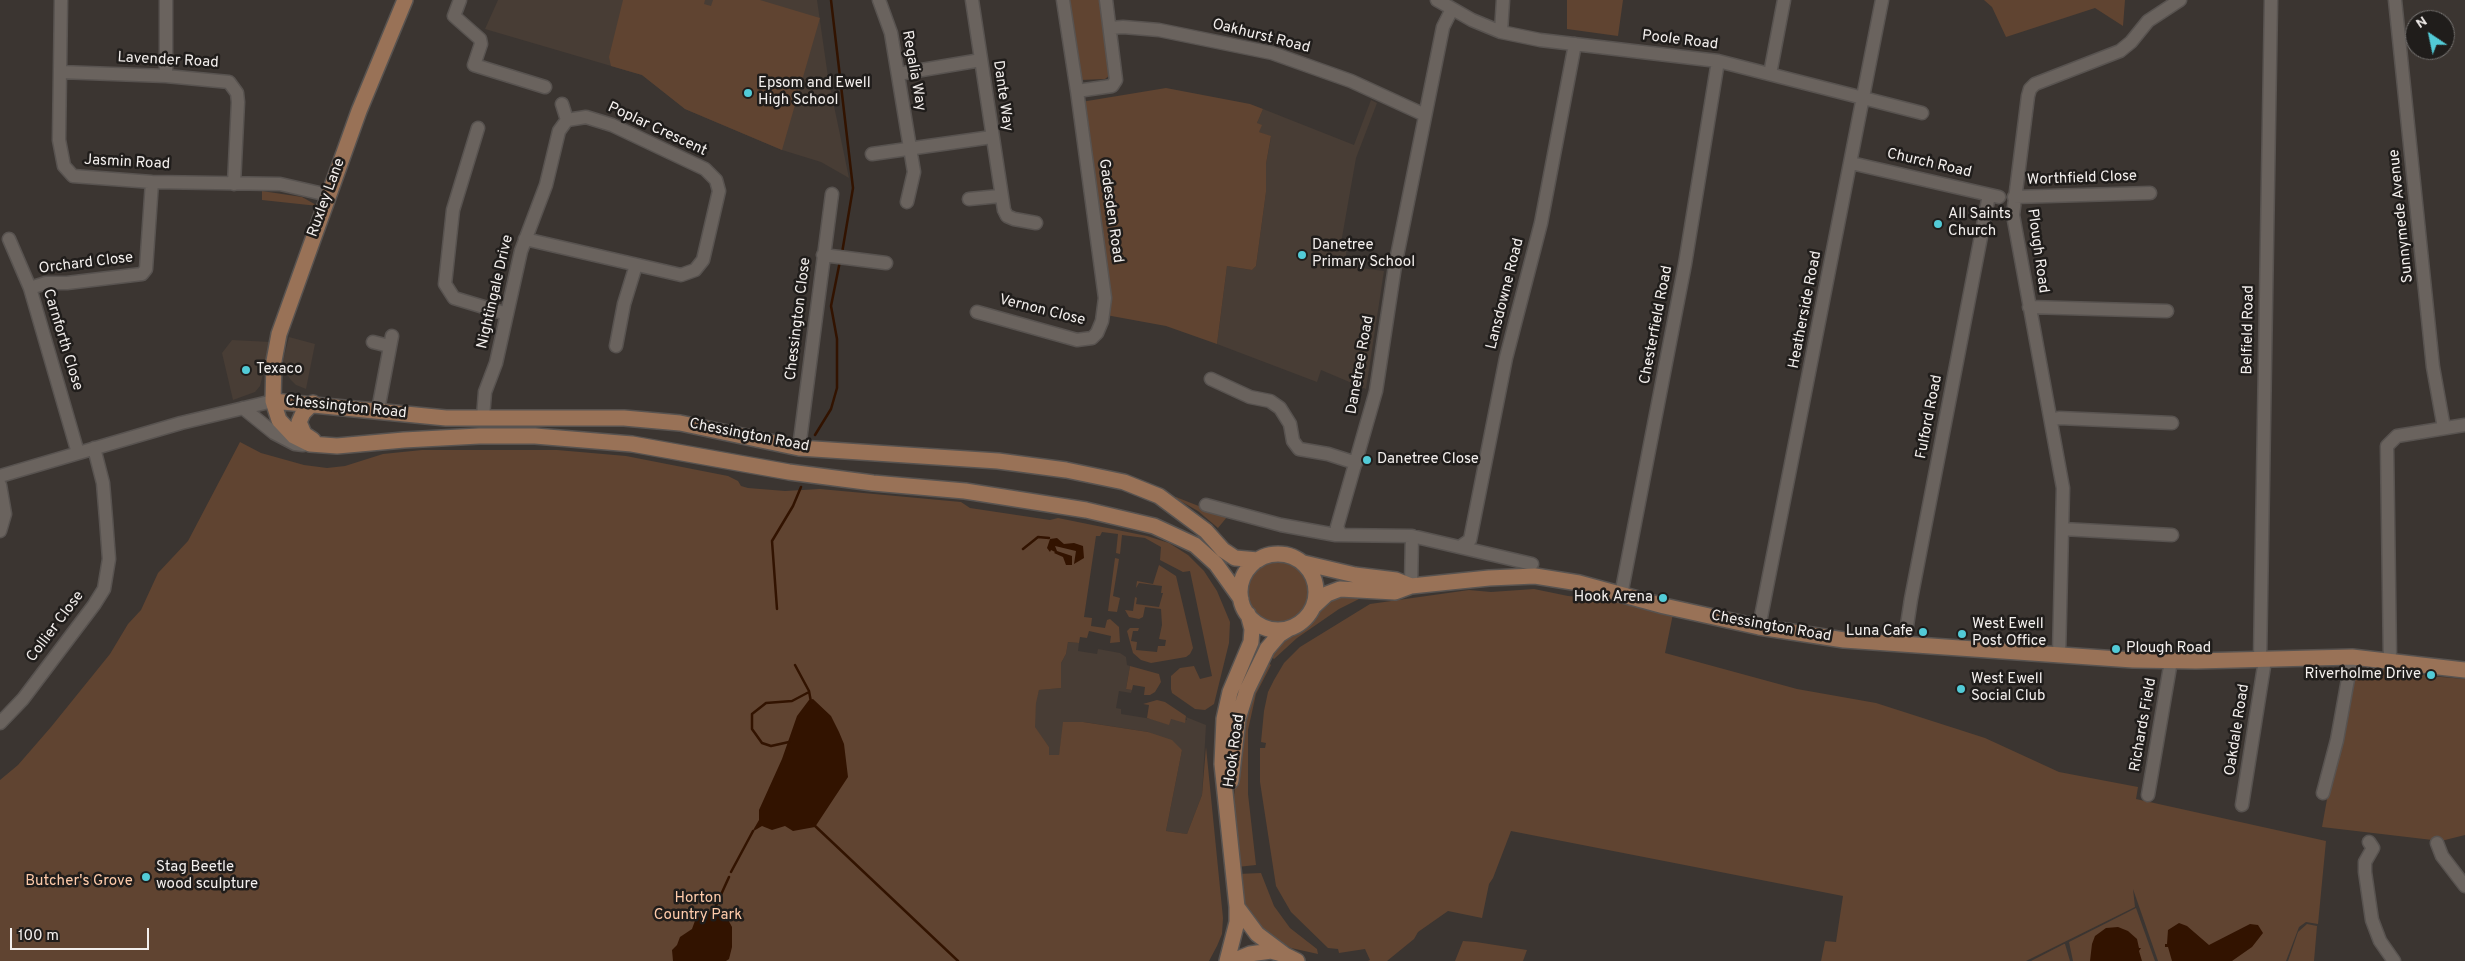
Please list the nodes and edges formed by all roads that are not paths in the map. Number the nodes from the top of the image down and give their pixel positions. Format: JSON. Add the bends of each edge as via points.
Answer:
{"nodes":[{"id":1,"x":61,"y":0,"type":"edge"},
{"id":2,"x":166,"y":0,"type":"edge"},
{"id":3,"x":404,"y":0,"type":"edge"},
{"id":4,"x":460,"y":0,"type":"edge"},
{"id":5,"x":879,"y":0,"type":"edge"},
{"id":6,"x":972,"y":0,"type":"edge"},
{"id":7,"x":1063,"y":0,"type":"edge"},
{"id":8,"x":1106,"y":0,"type":"edge"},
{"id":9,"x":1438,"y":0,"type":"edge"},
{"id":10,"x":1503,"y":0,"type":"edge"},
{"id":11,"x":1784,"y":0,"type":"edge"},
{"id":12,"x":1882,"y":0,"type":"edge"},
{"id":13,"x":2180,"y":0,"type":"edge"},
{"id":14,"x":2272,"y":0,"type":"edge"},
{"id":15,"x":2395,"y":0,"type":"edge"},
{"id":16,"x":1452,"y":8,"type":"junction"},
{"id":17,"x":1110,"y":28,"type":"junction"},
{"id":18,"x":1501,"y":32,"type":"junction"},
{"id":19,"x":1575,"y":44,"type":"junction"},
{"id":20,"x":981,"y":60,"type":"junction"},
{"id":21,"x":1718,"y":61,"type":"junction"},
{"id":22,"x":60,"y":72,"type":"junction"},
{"id":23,"x":898,"y":74,"type":"junction"},
{"id":24,"x":1770,"y":74,"type":"junction"},
{"id":25,"x":166,"y":76,"type":"junction"},
{"id":26,"x":545,"y":87,"type":"dead end"},
{"id":27,"x":1077,"y":91,"type":"junction"},
{"id":28,"x":1864,"y":98,"type":"junction"},
{"id":29,"x":562,"y":104,"type":"dead end"},
{"id":30,"x":1922,"y":113,"type":"dead end"},
{"id":31,"x":1425,"y":115,"type":"junction"},
{"id":32,"x":567,"y":120,"type":"junction"},
{"id":33,"x":478,"y":128,"type":"dead end"},
{"id":34,"x":992,"y":137,"type":"junction"},
{"id":35,"x":909,"y":148,"type":"junction"},
{"id":36,"x":872,"y":154,"type":"dead end"},
{"id":37,"x":1851,"y":163,"type":"junction"},
{"id":38,"x":152,"y":182,"type":"junction"},
{"id":39,"x":234,"y":184,"type":"junction"},
{"id":40,"x":2150,"y":193,"type":"dead end"},
{"id":41,"x":832,"y":194,"type":"dead end"},
{"id":42,"x":328,"y":195,"type":"junction"},
{"id":43,"x":1000,"y":196,"type":"junction"},
{"id":44,"x":1994,"y":196,"type":"joint"},
{"id":45,"x":968,"y":198,"type":"dead end"},
{"id":46,"x":2014,"y":198,"type":"junction"},
{"id":47,"x":907,"y":202,"type":"dead end"},
{"id":48,"x":1036,"y":223,"type":"dead end"},
{"id":49,"x":525,"y":238,"type":"junction"},
{"id":50,"x":9,"y":239,"type":"dead end"},
{"id":51,"x":823,"y":255,"type":"junction"},
{"id":52,"x":886,"y":263,"type":"dead end"},
{"id":53,"x":636,"y":265,"type":"junction"},
{"id":54,"x":30,"y":288,"type":"junction"},
{"id":55,"x":2029,"y":307,"type":"junction"},
{"id":56,"x":2167,"y":311,"type":"dead end"},
{"id":57,"x":977,"y":312,"type":"dead end"},
{"id":58,"x":506,"y":314,"type":"junction"},
{"id":59,"x":1097,"y":333,"type":"joint"},
{"id":60,"x":372,"y":342,"type":"dead end"},
{"id":61,"x":616,"y":346,"type":"dead end"},
{"id":62,"x":1211,"y":379,"type":"dead end"},
{"id":63,"x":273,"y":401,"type":"junction"},
{"id":64,"x":313,"y":403,"type":"junction"},
{"id":65,"x":243,"y":408,"type":"junction"},
{"id":66,"x":378,"y":410,"type":"junction"},
{"id":67,"x":482,"y":418,"type":"junction"},
{"id":68,"x":2050,"y":420,"type":"junction"},
{"id":69,"x":2172,"y":423,"type":"dead end"},
{"id":70,"x":2465,"y":424,"type":"edge"},
{"id":71,"x":2444,"y":428,"type":"junction"},
{"id":72,"x":310,"y":444,"type":"junction"},
{"id":73,"x":328,"y":446,"type":"junction"},
{"id":74,"x":94,"y":448,"type":"junction"},
{"id":75,"x":799,"y":448,"type":"junction"},
{"id":76,"x":78,"y":452,"type":"junction"},
{"id":77,"x":1356,"y":463,"type":"junction"},
{"id":78,"x":0,"y":476,"type":"edge"},
{"id":79,"x":0,"y":485,"type":"edge"},
{"id":80,"x":1206,"y":505,"type":"dead end"},
{"id":81,"x":2063,"y":529,"type":"junction"},
{"id":82,"x":0,"y":531,"type":"edge"},
{"id":83,"x":1341,"y":535,"type":"junction"},
{"id":84,"x":2172,"y":535,"type":"dead end"},
{"id":85,"x":1412,"y":536,"type":"junction"},
{"id":86,"x":1460,"y":547,"type":"junction"},
{"id":87,"x":1258,"y":560,"type":"junction"},
{"id":88,"x":1304,"y":563,"type":"junction"},
{"id":89,"x":1532,"y":564,"type":"dead end"},
{"id":90,"x":1411,"y":586,"type":"junction"},
{"id":91,"x":1621,"y":595,"type":"junction"},
{"id":92,"x":1242,"y":600,"type":"junction"},
{"id":93,"x":1312,"y":607,"type":"junction"},
{"id":94,"x":1248,"y":614,"type":"junction"},
{"id":95,"x":1298,"y":624,"type":"junction"},
{"id":96,"x":1759,"y":626,"type":"junction"},
{"id":97,"x":1904,"y":645,"type":"junction"},
{"id":98,"x":2059,"y":655,"type":"junction"},
{"id":99,"x":2352,"y":657,"type":"junction"},
{"id":100,"x":2171,"y":660,"type":"junction"},
{"id":101,"x":2262,"y":660,"type":"junction"},
{"id":102,"x":2390,"y":660,"type":"junction"},
{"id":103,"x":2465,"y":670,"type":"edge"},
{"id":104,"x":0,"y":723,"type":"edge"},
{"id":105,"x":2323,"y":793,"type":"dead end"},
{"id":106,"x":2148,"y":795,"type":"dead end"},
{"id":107,"x":2242,"y":805,"type":"dead end"},
{"id":108,"x":1228,"y":809,"type":"junction"},
{"id":109,"x":2369,"y":842,"type":"dead end"},
{"id":110,"x":2438,"y":843,"type":"dead end"},
{"id":111,"x":2465,"y":886,"type":"edge"},
{"id":112,"x":1238,"y":907,"type":"junction"},
{"id":113,"x":1291,"y":958,"type":"edge"},
{"id":114,"x":1227,"y":961,"type":"edge"},
{"id":115,"x":1233,"y":961,"type":"edge"},
{"id":116,"x":2394,"y":961,"type":"edge"}],
"edges":[{"from":1,"to":22,"type":"street","name":"Jasmin Road"},
{"from":2,"to":25,"type":"street"},
{"from":3,"to":42,"type":"main road","name":"Ruxley Lane"},
{"from":4,"to":26,"type":"street","via":[[454,16],[480,39],[474,65]]},
{"from":5,"to":23,"type":"street","name":"Regalia Way","via":[[891,34]]},
{"from":6,"to":20,"type":"street","name":"Dante Way"},
{"from":7,"to":27,"type":"street","name":"Gadesden Road"},
{"from":8,"to":17,"type":"street"},
{"from":9,"to":16,"type":"street","name":"Poole Road"},
{"from":10,"to":18,"type":"street"},
{"from":11,"to":24,"type":"street"},
{"from":12,"to":28,"type":"street","name":"Heatherside Road"},
{"from":13,"to":46,"type":"street","name":"Plough Road","via":[[2148,21],[2120,51],[2034,84],[2030,89]]},
{"from":14,"to":101,"type":"street","name":"Belfield Road"},
{"from":15,"to":71,"type":"street","name":"Sunnymede Avenue","via":[[2433,367]]},
{"from":16,"to":18,"type":"street","name":"Poole Road"},
{"from":16,"to":31,"type":"street","name":"Danetree Road","via":[[1443,27]]},
{"from":17,"to":27,"type":"street","via":[[1117,76],[1115,83]]},
{"from":17,"to":31,"type":"street","name":"Oakhurst Road","via":[[1159,30],[1272,53],[1350,81]]},
{"from":18,"to":19,"type":"street","name":"Poole Road"},
{"from":19,"to":21,"type":"street","name":"Poole Road"},
{"from":19,"to":86,"type":"street","name":"Lansdowne Road","via":[[1541,223],[1506,358],[1470,540]]},
{"from":20,"to":23,"type":"street"},
{"from":20,"to":34,"type":"street","name":"Dante Way"},
{"from":21,"to":24,"type":"street","name":"Poole Road"},
{"from":21,"to":91,"type":"street","name":"Chesterfield Road","via":[[1685,264]]},
{"from":22,"to":25,"type":"street","name":"Lavender Road"},
{"from":22,"to":38,"type":"street","name":"Jasmin Road","via":[[59,140],[61,156],[69,173],[81,178]]},
{"from":23,"to":35,"type":"street","name":"Regalia Way"},
{"from":24,"to":28,"type":"street","name":"Poole Road"},
{"from":25,"to":39,"type":"street","name":"Lavender Road","via":[[222,80],[233,84],[238,102]]},
{"from":27,"to":59,"type":"street","name":"Gadesden Road","via":[[1105,298]]},
{"from":28,"to":30,"type":"street","name":"Poole Road"},
{"from":28,"to":37,"type":"street","name":"Heatherside Road"},
{"from":29,"to":32,"type":"street"},
{"from":31,"to":77,"type":"street","name":"Danetree Road","via":[[1394,275],[1376,391]]},
{"from":32,"to":49,"type":"street","name":"Nightingale Drive","via":[[559,131],[546,185]]},
{"from":32,"to":53,"type":"street","name":"Poplar Crescent","via":[[586,117],[612,125],[705,169],[716,180],[719,191],[700,266],[681,275]]},
{"from":33,"to":58,"type":"street","via":[[453,210],[445,284],[454,298]]},
{"from":34,"to":35,"type":"street"},
{"from":34,"to":43,"type":"street","name":"Dante Way"},
{"from":35,"to":36,"type":"street"},
{"from":35,"to":47,"type":"street","name":"Regalia Way","via":[[914,172]]},
{"from":37,"to":44,"type":"street","name":"Church Road"},
{"from":37,"to":96,"type":"street","name":"Heatherside Road"},
{"from":38,"to":39,"type":"street","name":"Jasmin Road"},
{"from":38,"to":54,"type":"street","name":"Orchard Close","via":[[146,269],[142,274],[46,283]]},
{"from":39,"to":42,"type":"street","name":"Jasmin Road","via":[[280,184]]},
{"from":40,"to":46,"type":"street","name":"Worthfield Close"},
{"from":41,"to":51,"type":"street","name":"Chessington Close"},
{"from":42,"to":63,"type":"main road","name":"Ruxley Lane","via":[[278,334]]},
{"from":43,"to":45,"type":"street"},
{"from":43,"to":48,"type":"street","name":"Dante Way","via":[[1008,216]]},
{"from":44,"to":97,"type":"street","name":"Fulford Road"},
{"from":46,"to":55,"type":"street","name":"Plough Road","via":[[2012,215]]},
{"from":49,"to":53,"type":"street","name":"Poplar Crescent"},
{"from":49,"to":58,"type":"street","name":"Nightingale Drive"},
{"from":50,"to":54,"type":"street","name":"Carnforth Close"},
{"from":51,"to":52,"type":"street"},
{"from":51,"to":75,"type":"street","name":"Chessington Close"},
{"from":53,"to":61,"type":"street"},
{"from":54,"to":76,"type":"street","name":"Carnforth Close"},
{"from":55,"to":56,"type":"street"},
{"from":55,"to":68,"type":"street","name":"Plough Road"},
{"from":57,"to":59,"type":"street","name":"Vernon Close","via":[[1077,340],[1092,338]]},
{"from":58,"to":67,"type":"street","name":"Nightingale Drive","via":[[496,363],[485,392]]},
{"from":60,"to":66,"type":"street","via":[[391,341]]},
{"from":62,"to":77,"type":"street","via":[[1280,408],[1299,449]]},
{"from":63,"to":64,"type":"main road","name":"Chessington Road"},
{"from":63,"to":65,"type":"street","name":"Chessington Road"},
{"from":63,"to":72,"type":"main road","name":"Chessington Road","via":[[284,427]]},
{"from":64,"to":66,"type":"main road","name":"Chessington Road"},
{"from":64,"to":73,"type":"main road","via":[[304,412],[300,428],[304,434]]},
{"from":65,"to":72,"type":"street","name":"Chessington Road","via":[[274,434],[295,444]]},
{"from":65,"to":74,"type":"street","name":"Chessington Road"},
{"from":66,"to":67,"type":"main road","name":"Chessington Road","via":[[446,418]]},
{"from":67,"to":75,"type":"main road","name":"Chessington Road","via":[[624,418],[680,423]]},
{"from":68,"to":69,"type":"street"},
{"from":68,"to":81,"type":"street","name":"Plough Road","via":[[2063,488]]},
{"from":70,"to":71,"type":"street"},
{"from":71,"to":102,"type":"street","via":[[2397,436],[2387,446]]},
{"from":72,"to":73,"type":"main road","name":"Chessington Road"},
{"from":73,"to":92,"type":"main road","name":"Chessington Road","via":[[479,436],[576,439],[641,445],[798,473],[1023,499],[1132,520],[1174,533],[1195,545],[1216,564]]},
{"from":74,"to":76,"type":"street","name":"Chessington Road"},
{"from":74,"to":104,"type":"street","name":"Collier Close","via":[[103,483],[109,559],[104,589]]},
{"from":75,"to":87,"type":"main road","name":"Chessington Road","via":[[998,461],[1124,482],[1164,498],[1235,558]]},
{"from":76,"to":78,"type":"street","name":"Chessington Road"},
{"from":77,"to":83,"type":"street","name":"Danetree Road","via":[[1337,527]]},
{"from":79,"to":82,"type":"street","via":[[5,514]]},
{"from":80,"to":83,"type":"street","via":[[1281,525]]},
{"from":81,"to":84,"type":"street"},
{"from":81,"to":98,"type":"street","name":"Plough Road"},
{"from":83,"to":85,"type":"street"},
{"from":85,"to":86,"type":"street"},
{"from":85,"to":90,"type":"street"},
{"from":86,"to":89,"type":"street"},
{"from":87,"to":88,"type":"main road","name":"Chessington Road","via":[[1281,554]]},
{"from":87,"to":92,"type":"main road","name":"Chessington Road","via":[[1243,577]]},
{"from":88,"to":90,"type":"main road","name":"Chessington Road","via":[[1355,575],[1396,580]]},
{"from":88,"to":93,"type":"main road","via":[[1315,584]]},
{"from":90,"to":91,"type":"main road","name":"Chessington Road","via":[[1535,576],[1579,583]]},
{"from":90,"to":93,"type":"main road","name":"Chessington Road","via":[[1395,592],[1340,590],[1327,594]]},
{"from":91,"to":96,"type":"main road","name":"Chessington Road"},
{"from":92,"to":94,"type":"main road","name":"Chessington Road"},
{"from":93,"to":95,"type":"main road","name":"Chessington Road"},
{"from":94,"to":95,"type":"main road","via":[[1271,630]]},
{"from":94,"to":108,"type":"main road","name":"Hook Road","via":[[1251,642],[1230,692],[1224,719],[1222,759]]},
{"from":95,"to":108,"type":"main road","name":"Hook Road","via":[[1271,644],[1247,690],[1237,727]]},
{"from":96,"to":97,"type":"main road","name":"Chessington Road","via":[[1844,640]]},
{"from":97,"to":98,"type":"main road","name":"Chessington Road"},
{"from":98,"to":100,"type":"main road","name":"Chessington Road"},
{"from":99,"to":101,"type":"main road","name":"Chessington Road"},
{"from":99,"to":102,"type":"main road","name":"Chessington Road"},
{"from":99,"to":105,"type":"street","via":[[2338,740]]},
{"from":100,"to":101,"type":"main road","name":"Chessington Road"},
{"from":100,"to":106,"type":"street","name":"Richards Field"},
{"from":101,"to":107,"type":"street","name":"Oakdale Road"},
{"from":102,"to":103,"type":"main road","name":"Chessington Road"},
{"from":108,"to":112,"type":"main road","name":"Hook Road"},
{"from":109,"to":116,"type":"street","via":[[2373,848],[2365,862],[2365,872],[2372,920],[2381,943]]},
{"from":110,"to":111,"type":"street","via":[[2442,856]]},
{"from":112,"to":113,"type":"main road","via":[[1257,934]]},
{"from":112,"to":114,"type":"main road","name":"Hook Road","via":[[1236,930]]},
{"from":113,"to":115,"type":"main road","via":[[1274,951],[1262,951]]}]}
